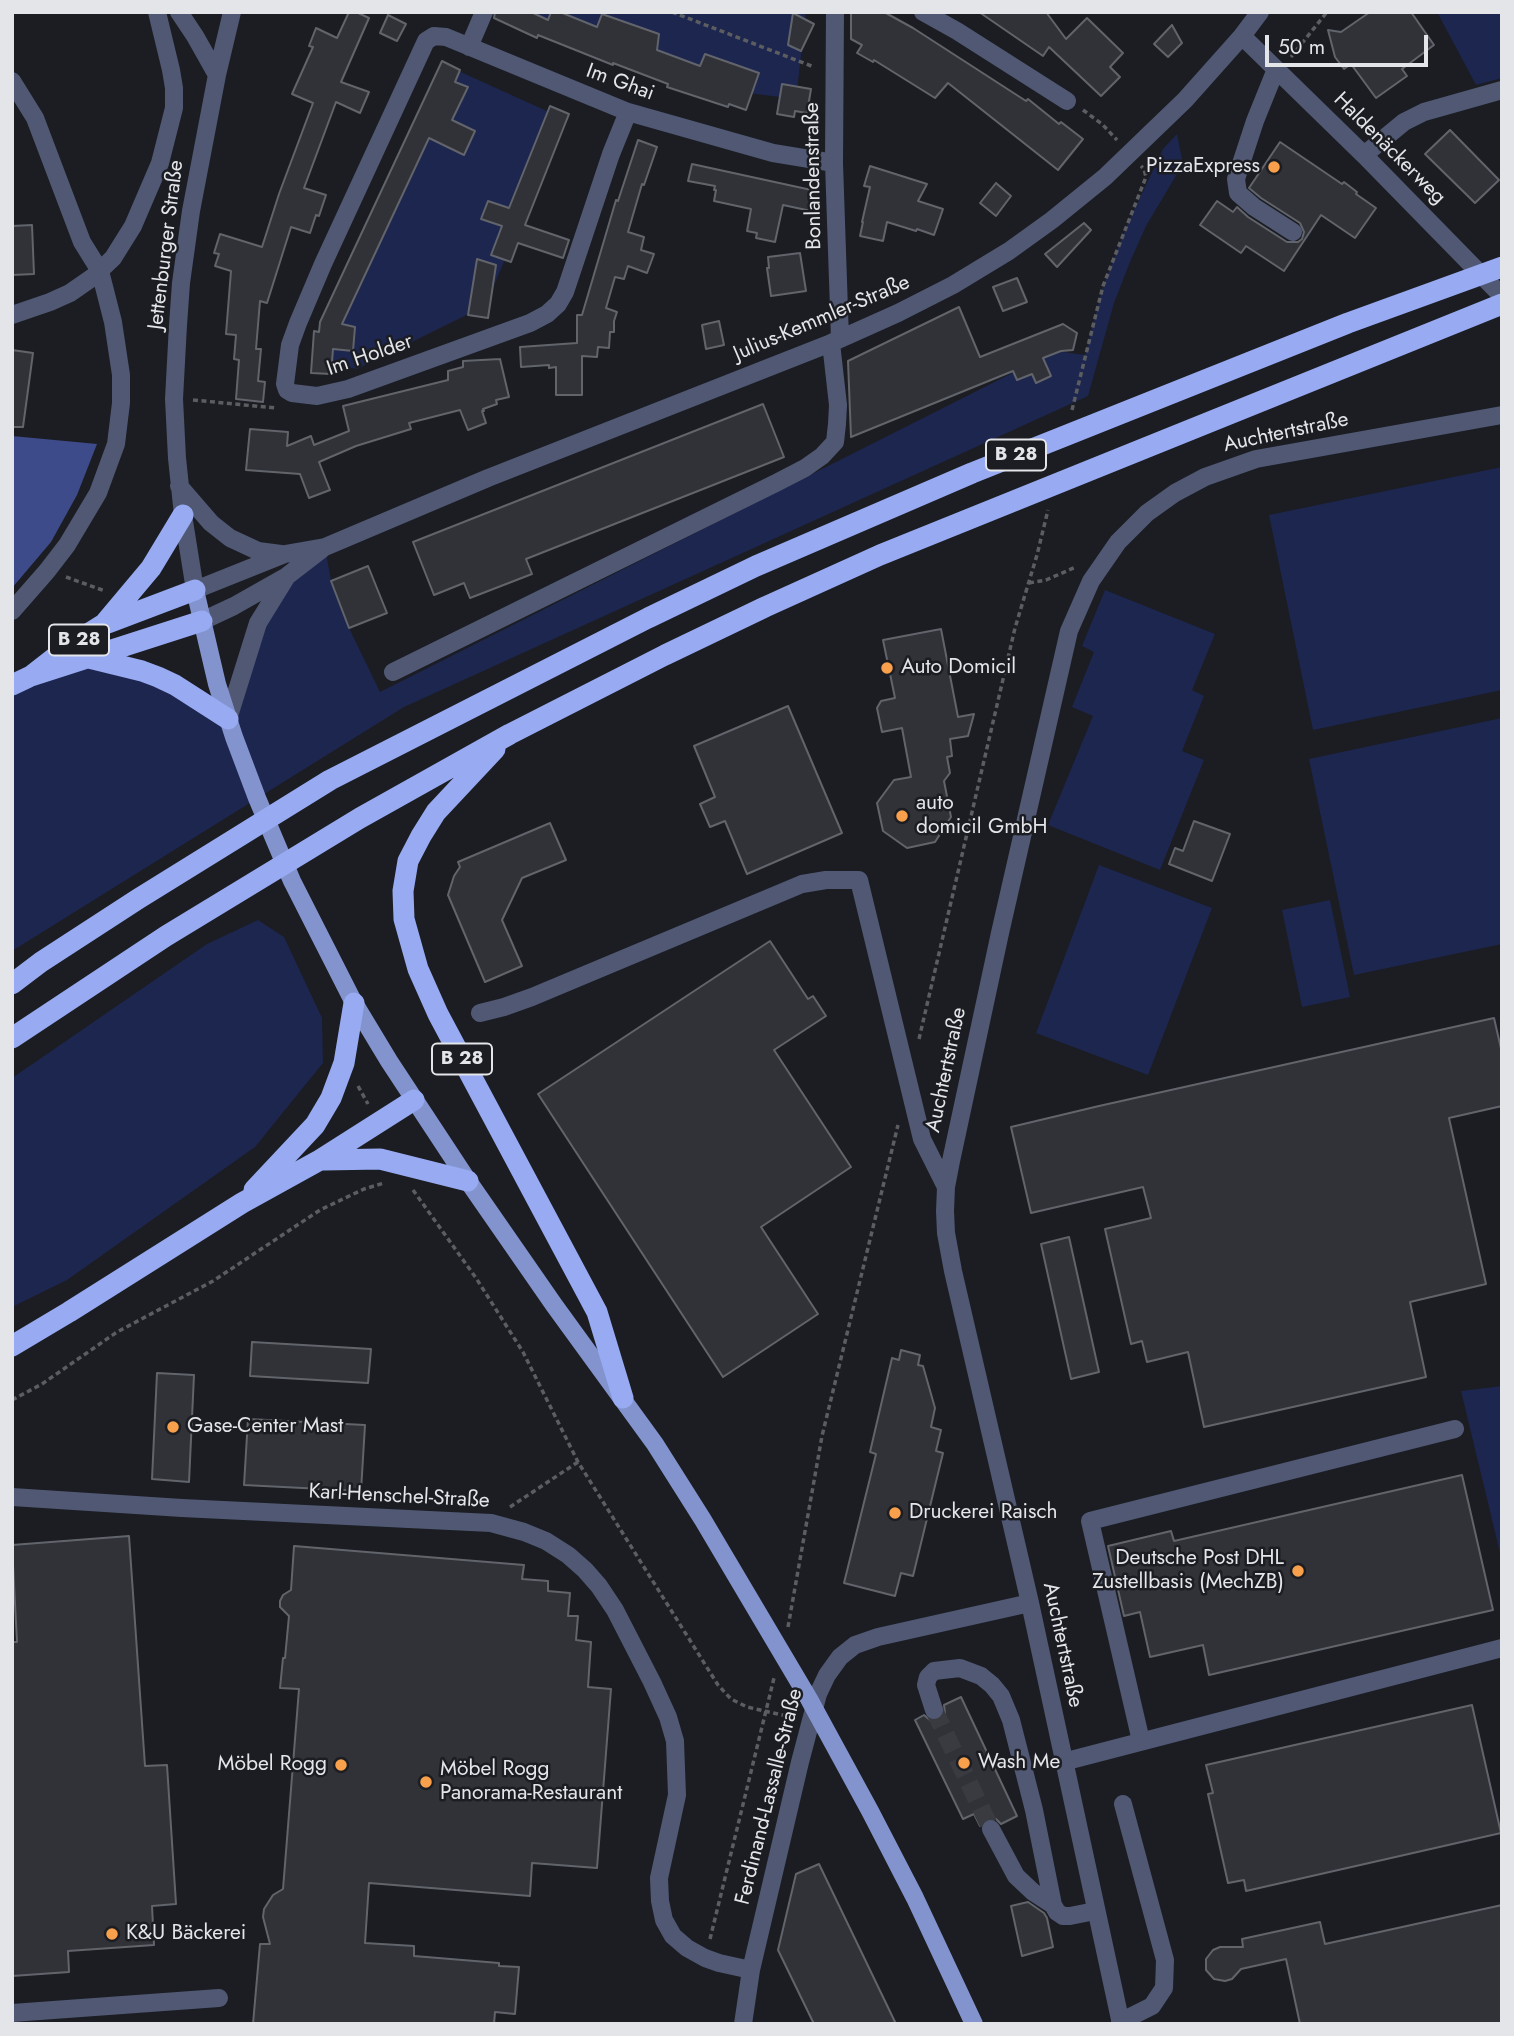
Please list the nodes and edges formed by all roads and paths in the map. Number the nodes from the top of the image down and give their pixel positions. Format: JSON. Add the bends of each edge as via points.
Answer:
{"nodes":[{"id":1,"x":157,"y":12,"type":"edge"},
{"id":2,"x":178,"y":12,"type":"edge"},
{"id":3,"x":232,"y":12,"type":"edge"},
{"id":4,"x":484,"y":12,"type":"edge"},
{"id":5,"x":672,"y":12,"type":"edge"},
{"id":6,"x":835,"y":12,"type":"edge"},
{"id":7,"x":923,"y":12,"type":"edge"},
{"id":8,"x":1260,"y":12,"type":"edge"},
{"id":9,"x":1327,"y":12,"type":"edge"},
{"id":10,"x":1242,"y":36,"type":"junction"},
{"id":11,"x":469,"y":47,"type":"junction"},
{"id":12,"x":1278,"y":71,"type":"junction"},
{"id":13,"x":836,"y":74,"type":"junction"},
{"id":14,"x":217,"y":75,"type":"junction"},
{"id":15,"x":12,"y":81,"type":"edge"},
{"id":16,"x":1502,"y":90,"type":"edge"},
{"id":17,"x":1067,"y":101,"type":"joint"},
{"id":18,"x":628,"y":112,"type":"junction"},
{"id":19,"x":1129,"y":153,"type":"junction"},
{"id":20,"x":1364,"y":155,"type":"junction"},
{"id":21,"x":834,"y":163,"type":"junction"},
{"id":22,"x":1293,"y":232,"type":"dead end"},
{"id":23,"x":1502,"y":267,"type":"edge"},
{"id":24,"x":100,"y":271,"type":"junction"},
{"id":25,"x":1502,"y":296,"type":"edge"},
{"id":26,"x":1502,"y":304,"type":"edge"},
{"id":27,"x":12,"y":315,"type":"edge"},
{"id":28,"x":836,"y":341,"type":"junction"},
{"id":29,"x":1086,"y":356,"type":"dead end"},
{"id":30,"x":292,"y":393,"type":"junction"},
{"id":31,"x":174,"y":399,"type":"junction"},
{"id":32,"x":1502,"y":415,"type":"edge"},
{"id":33,"x":179,"y":486,"type":"junction"},
{"id":34,"x":183,"y":515,"type":"junction"},
{"id":35,"x":325,"y":547,"type":"junction"},
{"id":36,"x":285,"y":554,"type":"junction"},
{"id":37,"x":1109,"y":554,"type":"junction"},
{"id":38,"x":1037,"y":555,"type":"dead end"},
{"id":39,"x":47,"y":571,"type":"junction"},
{"id":40,"x":287,"y":576,"type":"junction"},
{"id":41,"x":1028,"y":583,"type":"junction"},
{"id":42,"x":195,"y":590,"type":"junction"},
{"id":43,"x":125,"y":601,"type":"junction"},
{"id":44,"x":12,"y":611,"type":"edge"},
{"id":45,"x":202,"y":621,"type":"junction"},
{"id":46,"x":104,"y":624,"type":"junction"},
{"id":47,"x":87,"y":657,"type":"junction"},
{"id":48,"x":393,"y":672,"type":"dead end"},
{"id":49,"x":21,"y":680,"type":"edge"},
{"id":50,"x":231,"y":728,"type":"junction"},
{"id":51,"x":510,"y":734,"type":"junction"},
{"id":52,"x":41,"y":962,"type":"junction"},
{"id":53,"x":12,"y":971,"type":"edge"},
{"id":54,"x":12,"y":984,"type":"edge"},
{"id":55,"x":354,"y":1003,"type":"junction"},
{"id":56,"x":480,"y":1013,"type":"dead end"},
{"id":57,"x":12,"y":1038,"type":"edge"},
{"id":58,"x":918,"y":1043,"type":"dead end"},
{"id":59,"x":414,"y":1101,"type":"junction"},
{"id":60,"x":900,"y":1116,"type":"dead end"},
{"id":61,"x":318,"y":1161,"type":"junction"},
{"id":62,"x":389,"y":1181,"type":"dead end"},
{"id":63,"x":468,"y":1181,"type":"junction"},
{"id":64,"x":408,"y":1184,"type":"dead end"},
{"id":65,"x":946,"y":1187,"type":"junction"},
{"id":66,"x":242,"y":1203,"type":"junction"},
{"id":67,"x":12,"y":1346,"type":"edge"},
{"id":68,"x":623,"y":1398,"type":"junction"},
{"id":69,"x":12,"y":1400,"type":"edge"},
{"id":70,"x":1455,"y":1429,"type":"dead end"},
{"id":71,"x":578,"y":1462,"type":"junction"},
{"id":72,"x":12,"y":1497,"type":"edge"},
{"id":73,"x":491,"y":1523,"type":"junction"},
{"id":74,"x":1030,"y":1603,"type":"junction"},
{"id":75,"x":786,"y":1635,"type":"dead end"},
{"id":76,"x":1502,"y":1648,"type":"edge"},
{"id":77,"x":776,"y":1673,"type":"dead end"},
{"id":78,"x":934,"y":1710,"type":"tunnel mouth"},
{"id":79,"x":766,"y":1711,"type":"junction"},
{"id":80,"x":811,"y":1721,"type":"junction"},
{"id":81,"x":1141,"y":1741,"type":"junction"},
{"id":82,"x":1063,"y":1762,"type":"junction"},
{"id":83,"x":1123,"y":1804,"type":"dead end"},
{"id":84,"x":991,"y":1829,"type":"tunnel mouth"},
{"id":85,"x":1053,"y":1905,"type":"junction"},
{"id":86,"x":1096,"y":1911,"type":"junction"},
{"id":87,"x":705,"y":1958,"type":"junction"},
{"id":88,"x":751,"y":1970,"type":"junction"},
{"id":89,"x":219,"y":1998,"type":"dead end"},
{"id":90,"x":12,"y":2012,"type":"edge"},
{"id":91,"x":1120,"y":2023,"type":"edge"},
{"id":92,"x":743,"y":2024,"type":"edge"},
{"id":93,"x":974,"y":2024,"type":"edge"}],
"edges":[{"from":1,"to":24,"type":"street","via":[[174,108],[153,183],[134,226]]},
{"from":2,"to":14,"type":"street"},
{"from":3,"to":14,"type":"street","name":"Jettenburger Straße"},
{"from":4,"to":11,"type":"street"},
{"from":5,"to":13,"type":"path"},
{"from":6,"to":13,"type":"street","name":"Bonlandenstraße"},
{"from":7,"to":17,"type":"street"},
{"from":8,"to":10,"type":"street","name":"Julius-Kemmler-Straße"},
{"from":9,"to":12,"type":"path"},
{"from":10,"to":12,"type":"street","name":"Haldenäckerweg"},
{"from":10,"to":19,"type":"street","name":"Julius-Kemmler-Straße"},
{"from":11,"to":18,"type":"street","name":"Im Ghai"},
{"from":11,"to":30,"type":"street","name":"Im Ghai","via":[[446,37],[426,41],[298,323],[285,384]]},
{"from":12,"to":20,"type":"street","name":"Haldenäckerweg"},
{"from":12,"to":22,"type":"street","via":[[1236,179],[1238,193]]},
{"from":13,"to":21,"type":"street","name":"Bonlandenstraße"},
{"from":14,"to":31,"type":"street","name":"Jettenburger Straße","via":[[185,249]]},
{"from":15,"to":24,"type":"street","via":[[35,118],[82,242]]},
{"from":16,"to":20,"type":"street","via":[[1424,112],[1404,122]]},
{"from":17,"to":19,"type":"path","via":[[1102,124]]},
{"from":18,"to":21,"type":"street","name":"Im Ghai","via":[[773,153]]},
{"from":18,"to":30,"type":"street","name":"Im Holder","via":[[565,292],[547,314],[348,390],[317,396]]},
{"from":19,"to":28,"type":"street","name":"Julius-Kemmler-Straße","via":[[1079,200],[1009,251],[953,285]]},
{"from":19,"to":29,"type":"path","via":[[1146,177],[1103,286]]},
{"from":20,"to":25,"type":"street","name":"Haldenäckerweg"},
{"from":21,"to":28,"type":"street","name":"Bonlandenstraße"},
{"from":23,"to":52,"type":"highway","number":"B 28","via":[[1133,408],[756,566],[330,780]]},
{"from":24,"to":27,"type":"street","via":[[70,293]]},
{"from":24,"to":39,"type":"street","via":[[121,375],[116,444],[83,520]]},
{"from":26,"to":51,"type":"highway","number":"B 28","via":[[822,580]]},
{"from":28,"to":35,"type":"street","name":"Julius-Kemmler-Straße"},
{"from":28,"to":48,"type":"street","name":"Bonlandenstraße","via":[[835,442],[822,456]]},
{"from":30,"to":31,"type":"path","via":[[281,408]]},
{"from":31,"to":33,"type":"street","name":"Jettenburger Straße"},
{"from":32,"to":37,"type":"street","name":"Auchtertstraße","via":[[1233,466],[1161,502],[1137,521]]},
{"from":33,"to":34,"type":"street","name":"Jettenburger Straße"},
{"from":33,"to":36,"type":"street","via":[[230,538],[258,551]]},
{"from":34,"to":42,"type":"street","name":"Jettenburger Straße"},
{"from":34,"to":43,"type":"highway","number":"B 28","via":[[156,562]]},
{"from":35,"to":36,"type":"street","name":"Julius-Kemmler-Straße"},
{"from":35,"to":40,"type":"street","name":"Julius-Kemmler-Straße"},
{"from":36,"to":42,"type":"street","name":"Julius-Kemmler-Straße"},
{"from":37,"to":41,"type":"path"},
{"from":37,"to":65,"type":"street","name":"Auchtertstraße","via":[[1091,581],[1069,631]]},
{"from":38,"to":41,"type":"path"},
{"from":39,"to":43,"type":"path"},
{"from":39,"to":44,"type":"street"},
{"from":40,"to":45,"type":"street","name":"Julius-Kemmler-Straße"},
{"from":40,"to":50,"type":"street","name":"Julius-Kemmler-Straße","via":[[258,623]]},
{"from":41,"to":58,"type":"path"},
{"from":42,"to":45,"type":"main road","name":"Jettenburger Straße"},
{"from":42,"to":46,"type":"highway","number":"B 28"},
{"from":43,"to":46,"type":"highway","number":"B 28"},
{"from":45,"to":47,"type":"highway","number":"B 28"},
{"from":45,"to":50,"type":"main road","name":"Jettenburger Straße"},
{"from":46,"to":49,"type":"highway","number":"B 28"},
{"from":47,"to":49,"type":"highway","number":"B 28"},
{"from":47,"to":50,"type":"highway","number":"B 28","via":[[175,685]]},
{"from":50,"to":55,"type":"main road","name":"Jettenburger Straße","via":[[292,881]]},
{"from":51,"to":57,"type":"highway","number":"B 28","via":[[267,874]]},
{"from":51,"to":68,"type":"highway","number":"B 28","via":[[436,812],[421,836],[408,861],[402,891],[404,919],[418,969],[438,1014],[597,1312]]},
{"from":52,"to":53,"type":"highway"},
{"from":52,"to":54,"type":"highway","number":"B 28"},
{"from":55,"to":59,"type":"main road","name":"Jettenburger Straße"},
{"from":55,"to":66,"type":"highway","via":[[344,1063],[331,1098],[315,1125]]},
{"from":56,"to":65,"type":"street","via":[[532,998],[802,884],[859,880],[922,1139]]},
{"from":59,"to":61,"type":"highway"},
{"from":59,"to":63,"type":"main road","name":"Jettenburger Straße"},
{"from":60,"to":75,"type":"path","via":[[822,1436]]},
{"from":61,"to":63,"type":"highway","via":[[380,1159]]},
{"from":61,"to":66,"type":"highway"},
{"from":62,"to":69,"type":"path","via":[[320,1210],[213,1281],[117,1332]]},
{"from":63,"to":68,"type":"main road","name":"Jettenburger Straße"},
{"from":64,"to":71,"type":"path","via":[[523,1352]]},
{"from":65,"to":74,"type":"street","name":"Auchtertstraße","via":[[946,1233],[953,1271]]},
{"from":66,"to":67,"type":"highway"},
{"from":68,"to":93,"type":"main road","name":"Jettenburger Straße","via":[[747,1592],[809,1699],[915,1898]]},
{"from":70,"to":81,"type":"street","via":[[1090,1521]]},
{"from":71,"to":73,"type":"path"},
{"from":71,"to":79,"type":"path","via":[[718,1685],[731,1699]]},
{"from":72,"to":73,"type":"street","name":"Karl-Henschel-Straße"},
{"from":73,"to":87,"type":"street","name":"Karl-Henschel-Straße","via":[[546,1541],[584,1570],[615,1610],[652,1682],[675,1741],[677,1768],[677,1795],[659,1878],[660,1900],[673,1936]]},
{"from":74,"to":80,"type":"street","name":"Ferdinand-Lassalle-Straße","via":[[855,1645],[827,1675]]},
{"from":74,"to":82,"type":"street","name":"Auchtertstraße"},
{"from":76,"to":81,"type":"street"},
{"from":77,"to":79,"type":"path"},
{"from":78,"to":85,"type":"street","via":[[926,1685],[933,1671],[960,1668],[981,1676],[1001,1696],[1034,1810]]},
{"from":79,"to":80,"type":"path"},
{"from":79,"to":87,"type":"path"},
{"from":80,"to":88,"type":"street","name":"Ferdinand-Lassalle-Straße"},
{"from":81,"to":82,"type":"street"},
{"from":82,"to":86,"type":"street","name":"Auchtertstraße"},
{"from":83,"to":91,"type":"street","via":[[1164,1960],[1164,1988],[1152,2006]]},
{"from":84,"to":85,"type":"street","via":[[1016,1876]]},
{"from":85,"to":86,"type":"street","via":[[1063,1916]]},
{"from":86,"to":91,"type":"street","name":"Auchtertstraße"},
{"from":87,"to":88,"type":"street","name":"Karl-Henschel-Straße"},
{"from":88,"to":92,"type":"street","name":"Ferdinand-Lassalle-Straße"},
{"from":89,"to":90,"type":"street"}]}
